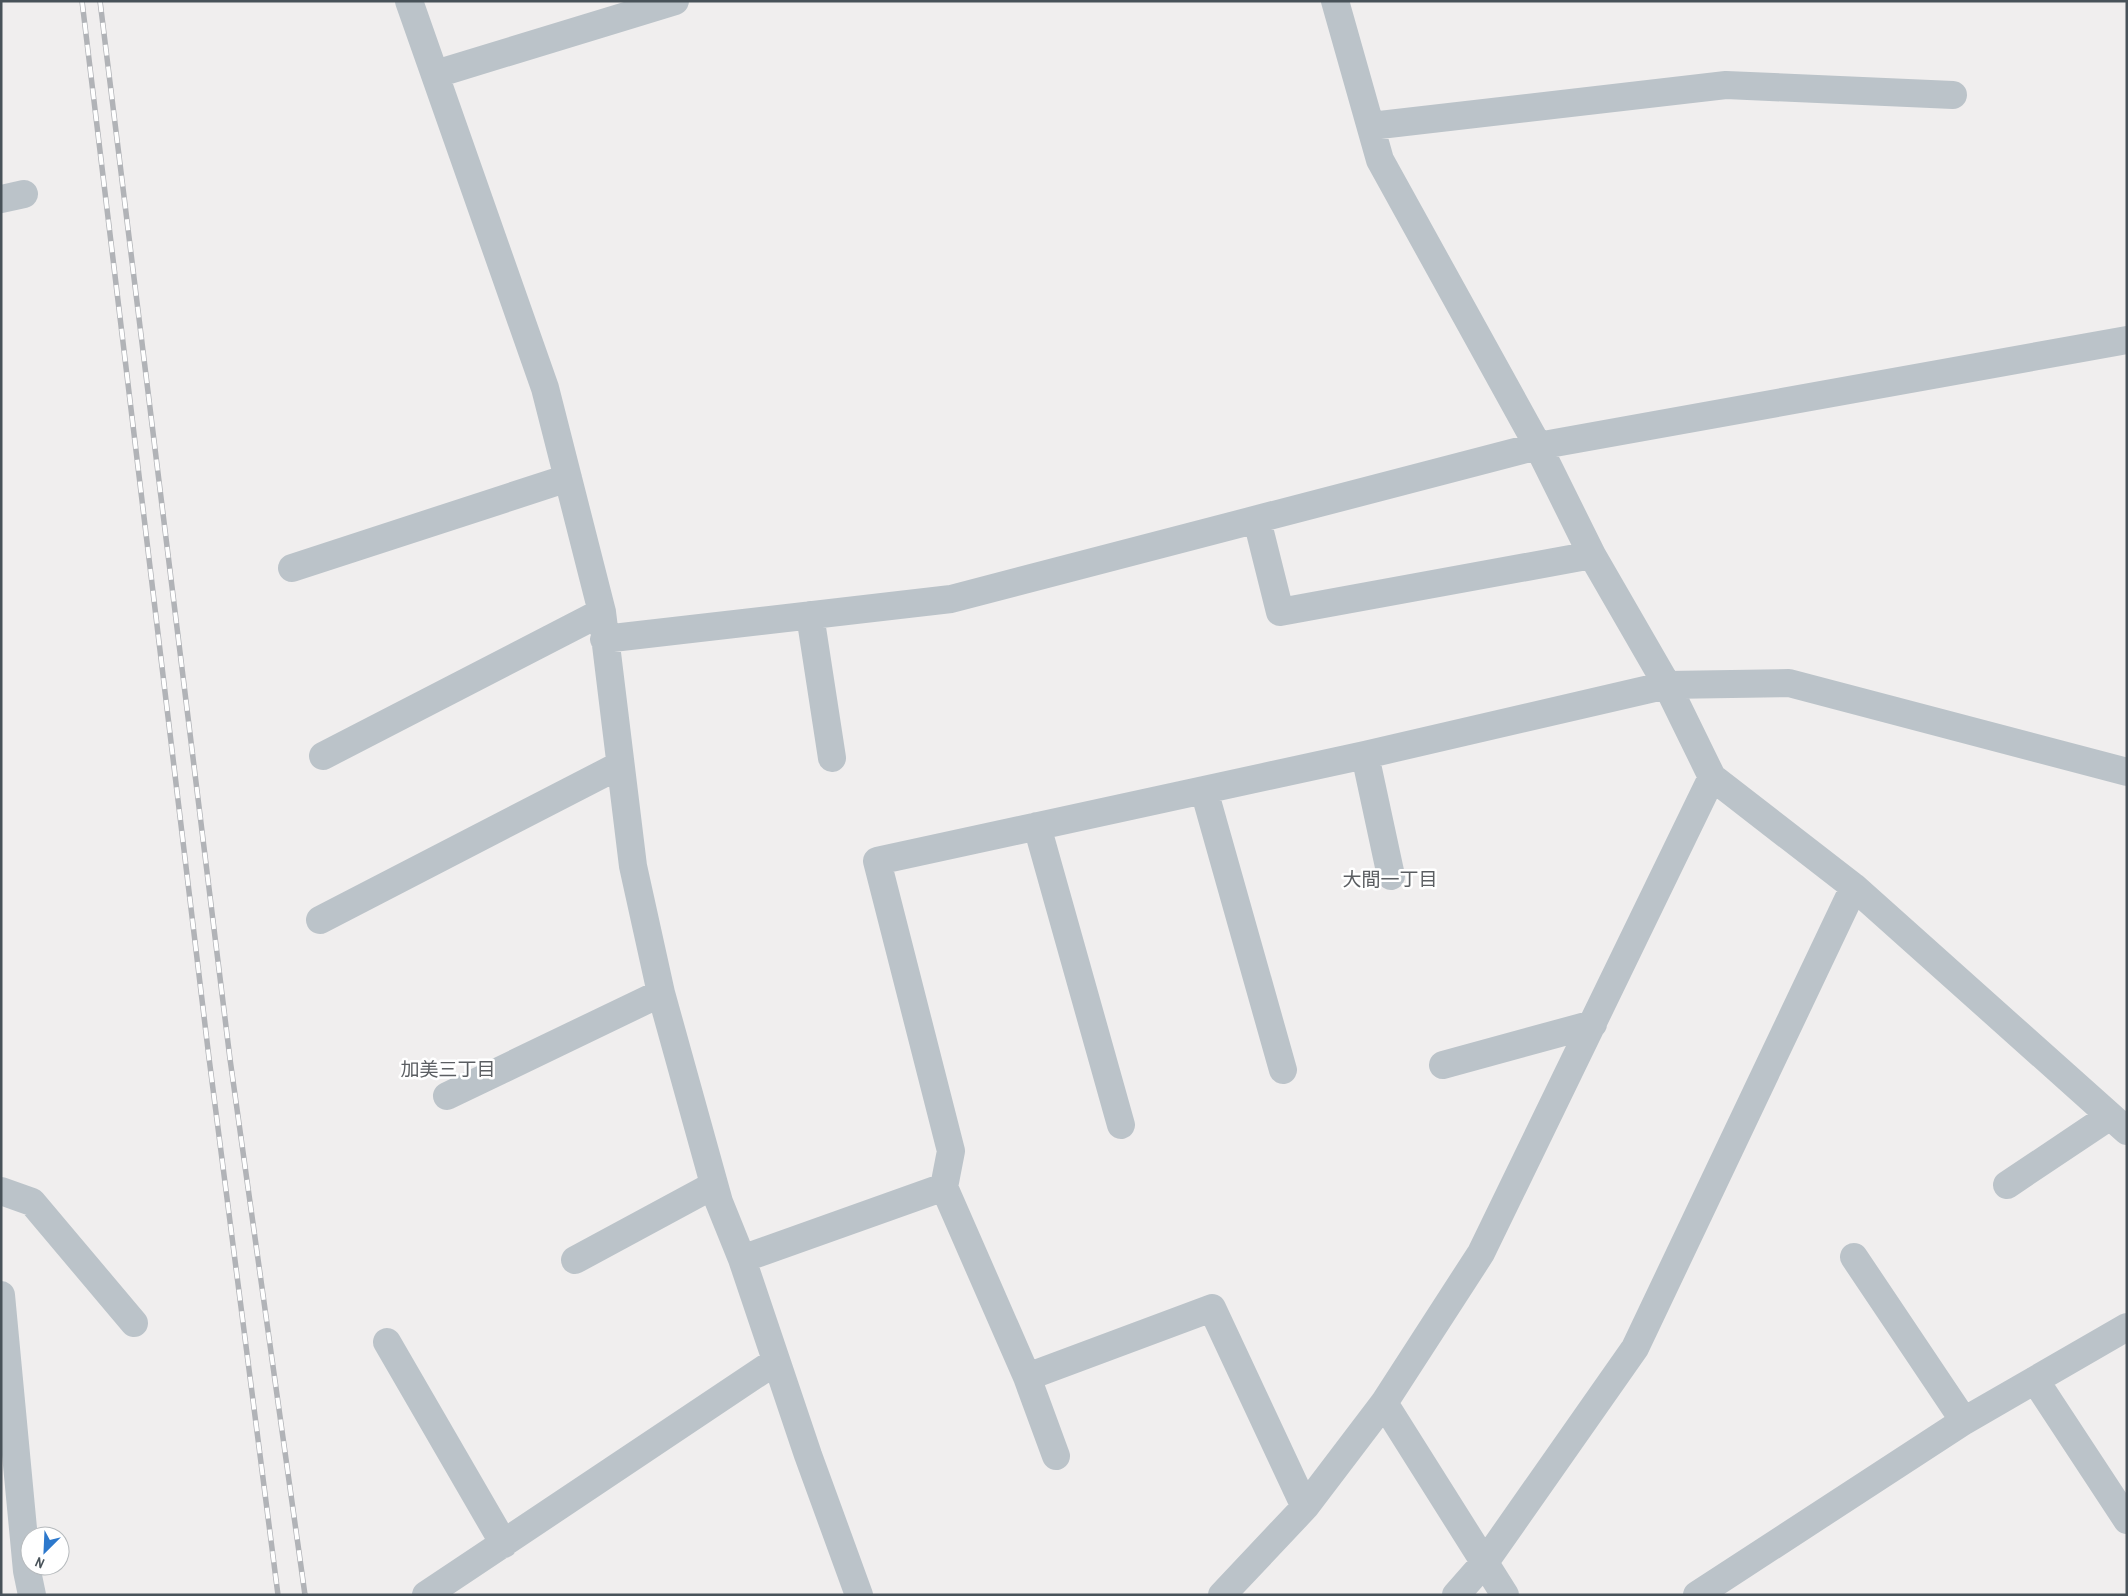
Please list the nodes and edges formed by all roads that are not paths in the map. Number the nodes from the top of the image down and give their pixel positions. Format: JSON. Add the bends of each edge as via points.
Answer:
{"nodes":[{"id":1,"x":409,"y":1,"type":"edge"},
{"id":2,"x":675,"y":1,"type":"edge"},
{"id":3,"x":1335,"y":1,"type":"edge"},
{"id":4,"x":436,"y":74,"type":"junction"},
{"id":5,"x":1953,"y":95,"type":"dead end"},
{"id":6,"x":1371,"y":126,"type":"junction"},
{"id":7,"x":2127,"y":340,"type":"edge"},
{"id":8,"x":1538,"y":446,"type":"junction"},
{"id":9,"x":568,"y":478,"type":"junction"},
{"id":10,"x":1257,"y":520,"type":"junction"},
{"id":11,"x":1592,"y":554,"type":"junction"},
{"id":12,"x":292,"y":568,"type":"dead end"},
{"id":13,"x":602,"y":612,"type":"junction"},
{"id":14,"x":810,"y":615,"type":"junction"},
{"id":15,"x":604,"y":639,"type":"junction"},
{"id":16,"x":1667,"y":685,"type":"junction"},
{"id":17,"x":1365,"y":755,"type":"junction"},
{"id":18,"x":323,"y":756,"type":"dead end"},
{"id":19,"x":832,"y":758,"type":"dead end"},
{"id":20,"x":620,"y":765,"type":"junction"},
{"id":21,"x":2127,"y":772,"type":"edge"},
{"id":22,"x":1712,"y":777,"type":"junction"},
{"id":23,"x":1204,"y":790,"type":"junction"},
{"id":24,"x":1037,"y":826,"type":"junction"},
{"id":25,"x":1391,"y":876,"type":"dead end"},
{"id":26,"x":1854,"y":887,"type":"junction"},
{"id":27,"x":320,"y":920,"type":"dead end"},
{"id":28,"x":661,"y":993,"type":"junction"},
{"id":29,"x":1593,"y":1024,"type":"junction"},
{"id":30,"x":1443,"y":1065,"type":"dead end"},
{"id":31,"x":1284,"y":1070,"type":"dead end"},
{"id":32,"x":447,"y":1096,"type":"dead end"},
{"id":33,"x":2118,"y":1123,"type":"edge"},
{"id":34,"x":1121,"y":1125,"type":"dead end"},
{"id":35,"x":2008,"y":1185,"type":"dead end"},
{"id":36,"x":714,"y":1186,"type":"junction"},
{"id":37,"x":944,"y":1187,"type":"junction"},
{"id":38,"x":1,"y":1191,"type":"edge"},
{"id":39,"x":1854,"y":1258,"type":"dead end"},
{"id":40,"x":742,"y":1259,"type":"junction"},
{"id":41,"x":575,"y":1260,"type":"dead end"},
{"id":42,"x":1,"y":1295,"type":"edge"},
{"id":43,"x":134,"y":1323,"type":"dead end"},
{"id":44,"x":2127,"y":1327,"type":"edge"},
{"id":45,"x":387,"y":1342,"type":"dead end"},
{"id":46,"x":776,"y":1361,"type":"junction"},
{"id":47,"x":1027,"y":1377,"type":"junction"},
{"id":48,"x":2035,"y":1380,"type":"junction"},
{"id":49,"x":1384,"y":1403,"type":"junction"},
{"id":50,"x":1964,"y":1421,"type":"junction"},
{"id":51,"x":1056,"y":1456,"type":"dead end"},
{"id":52,"x":1305,"y":1507,"type":"junction"},
{"id":53,"x":2127,"y":1520,"type":"edge"},
{"id":54,"x":504,"y":1544,"type":"junction"},
{"id":55,"x":1485,"y":1562,"type":"junction"},
{"id":56,"x":32,"y":1595,"type":"edge"},
{"id":57,"x":426,"y":1595,"type":"edge"},
{"id":58,"x":859,"y":1595,"type":"edge"},
{"id":59,"x":1222,"y":1595,"type":"edge"},
{"id":60,"x":1456,"y":1595,"type":"edge"},
{"id":61,"x":1505,"y":1595,"type":"edge"},
{"id":62,"x":1697,"y":1595,"type":"edge"}],
"edges":[{"from":1,"to":4,"type":"street"},
{"from":2,"to":4,"type":"street"},
{"from":3,"to":6,"type":"street"},
{"from":4,"to":9,"type":"street","via":[[545,388]]},
{"from":5,"to":6,"type":"street","via":[[1726,84]]},
{"from":6,"to":8,"type":"street","via":[[1380,160]]},
{"from":7,"to":8,"type":"street"},
{"from":8,"to":10,"type":"street"},
{"from":8,"to":11,"type":"street"},
{"from":9,"to":12,"type":"street"},
{"from":9,"to":13,"type":"street"},
{"from":10,"to":11,"type":"street","via":[[1280,612]]},
{"from":10,"to":14,"type":"street","via":[[951,599]]},
{"from":11,"to":16,"type":"street"},
{"from":13,"to":15,"type":"street"},
{"from":13,"to":18,"type":"street"},
{"from":14,"to":15,"type":"street"},
{"from":14,"to":19,"type":"street"},
{"from":15,"to":20,"type":"street"},
{"from":16,"to":17,"type":"street"},
{"from":16,"to":21,"type":"street","via":[[1789,683]]},
{"from":16,"to":22,"type":"street"},
{"from":17,"to":23,"type":"street"},
{"from":17,"to":25,"type":"street"},
{"from":20,"to":27,"type":"street"},
{"from":20,"to":28,"type":"street","via":[[633,866]]},
{"from":22,"to":26,"type":"street"},
{"from":22,"to":29,"type":"street"},
{"from":23,"to":24,"type":"street"},
{"from":23,"to":31,"type":"street"},
{"from":24,"to":34,"type":"street"},
{"from":24,"to":37,"type":"street","via":[[877,861],[951,1150]]},
{"from":26,"to":33,"type":"street"},
{"from":26,"to":55,"type":"street","via":[[1635,1348]]},
{"from":28,"to":32,"type":"street"},
{"from":28,"to":36,"type":"street"},
{"from":29,"to":30,"type":"street"},
{"from":29,"to":49,"type":"street","via":[[1481,1253]]},
{"from":33,"to":35,"type":"street"},
{"from":36,"to":40,"type":"street"},
{"from":36,"to":41,"type":"street"},
{"from":37,"to":40,"type":"street"},
{"from":37,"to":47,"type":"street"},
{"from":38,"to":43,"type":"street","via":[[32,1202]]},
{"from":39,"to":50,"type":"street"},
{"from":40,"to":46,"type":"street"},
{"from":42,"to":56,"type":"street","via":[[27,1571]]},
{"from":44,"to":48,"type":"street"},
{"from":45,"to":54,"type":"street"},
{"from":46,"to":54,"type":"street"},
{"from":46,"to":58,"type":"street"},
{"from":47,"to":51,"type":"street"},
{"from":47,"to":52,"type":"street","via":[[1212,1308]]},
{"from":48,"to":50,"type":"street"},
{"from":48,"to":53,"type":"street"},
{"from":49,"to":52,"type":"street"},
{"from":49,"to":55,"type":"street"},
{"from":50,"to":62,"type":"street"},
{"from":52,"to":59,"type":"street"},
{"from":54,"to":57,"type":"street"},
{"from":55,"to":60,"type":"street"},
{"from":55,"to":61,"type":"street"}]}
